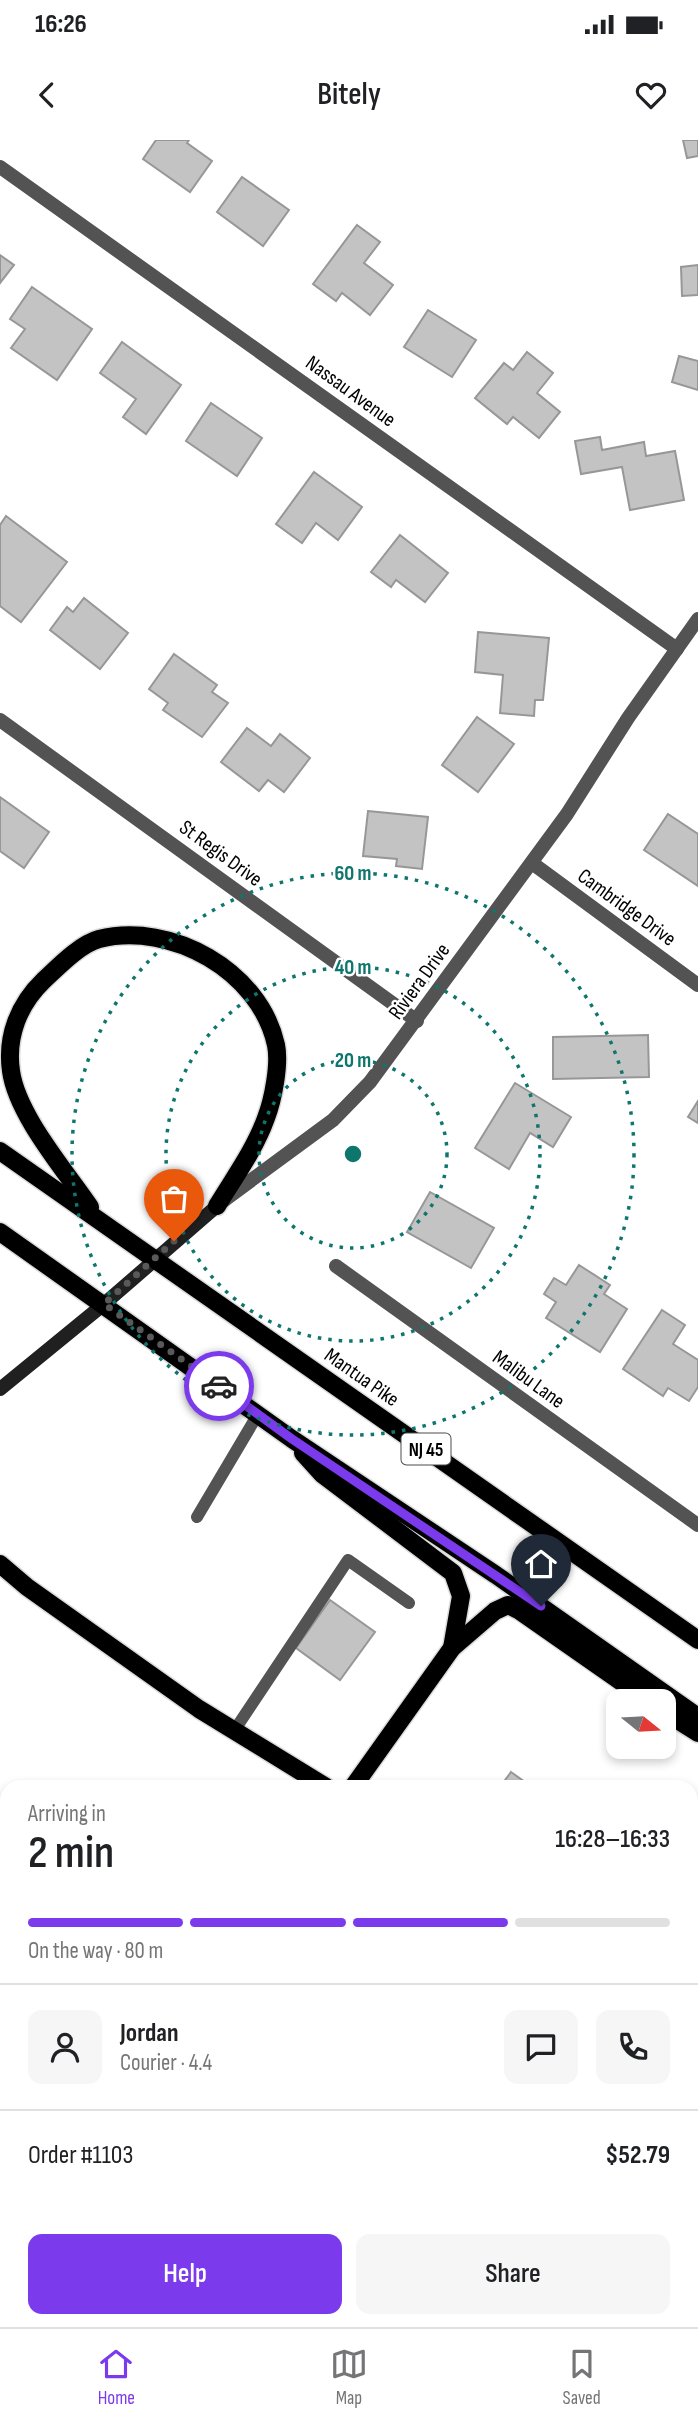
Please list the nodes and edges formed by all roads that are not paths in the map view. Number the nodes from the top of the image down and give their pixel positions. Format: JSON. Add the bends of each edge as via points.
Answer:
{"nodes":[{"id":1,"x":0,"y":167,"type":"edge"},
{"id":2,"x":698,"y":619,"type":"edge"},
{"id":3,"x":677,"y":649,"type":"junction"},
{"id":4,"x":0,"y":720,"type":"edge"},
{"id":5,"x":532,"y":863,"type":"junction"},
{"id":6,"x":698,"y":985,"type":"edge"},
{"id":7,"x":416,"y":1021,"type":"junction"},
{"id":8,"x":0,"y":1150,"type":"edge"},
{"id":9,"x":217,"y":1206,"type":"junction"},
{"id":10,"x":96,"y":1216,"type":"junction"},
{"id":11,"x":0,"y":1232,"type":"edge"},
{"id":12,"x":153,"y":1259,"type":"junction"},
{"id":13,"x":337,"y":1266,"type":"dead end"},
{"id":14,"x":104,"y":1304,"type":"junction"},
{"id":15,"x":0,"y":1389,"type":"edge"},
{"id":16,"x":258,"y":1415,"type":"junction"},
{"id":17,"x":292,"y":1439,"type":"junction"},
{"id":18,"x":197,"y":1517,"type":"dead end"},
{"id":19,"x":698,"y":1525,"type":"edge"},
{"id":20,"x":0,"y":1564,"type":"edge"},
{"id":21,"x":408,"y":1603,"type":"dead end"},
{"id":22,"x":698,"y":1640,"type":"edge"},
{"id":23,"x":452,"y":1648,"type":"junction"},
{"id":24,"x":632,"y":1689,"type":"edge"},
{"id":25,"x":698,"y":1717,"type":"edge"},
{"id":26,"x":676,"y":1719,"type":"edge"},
{"id":27,"x":234,"y":1731,"type":"junction"},
{"id":28,"x":698,"y":1733,"type":"edge"},
{"id":29,"x":314,"y":1780,"type":"edge"},
{"id":30,"x":358,"y":1780,"type":"edge"}],
"edges":[{"from":1,"to":3,"type":"street","name":"Nassau Avenue"},
{"from":2,"to":3,"type":"street","name":"Riviera Drive"},
{"from":3,"to":5,"type":"street","name":"Riviera Drive"},
{"from":4,"to":7,"type":"street","name":"St Regis Drive"},
{"from":5,"to":6,"type":"street","name":"Cambridge Drive"},
{"from":5,"to":7,"type":"street","name":"Riviera Drive"},
{"from":7,"to":9,"type":"street","name":"Riviera Drive","via":[[370,1083],[333,1120]]},
{"from":8,"to":10,"type":"main road","name":"Mantua Pike","number":"NJ 45"},
{"from":9,"to":10,"type":"main road","via":[[267,1118],[276,1046],[260,1005],[236,976],[204,955],[168,941],[134,935],[96,940],[65,960],[27,999],[13,1032],[10,1068],[14,1086],[28,1116]]},
{"from":9,"to":12,"type":"street","name":"Riviera Drive"},
{"from":10,"to":12,"type":"main road","name":"Mantua Pike","number":"NJ 45"},
{"from":11,"to":14,"type":"main road"},
{"from":12,"to":14,"type":"street","name":"Riviera Drive"},
{"from":12,"to":22,"type":"main road","name":"Mantua Pike","number":"NJ 45"},
{"from":13,"to":19,"type":"street","name":"Malibu Lane"},
{"from":14,"to":15,"type":"street","name":"Riviera Drive"},
{"from":14,"to":16,"type":"main road"},
{"from":16,"to":17,"type":"main road"},
{"from":16,"to":18,"type":"lane"},
{"from":17,"to":23,"type":"main road","via":[[322,1474],[453,1573],[461,1596]]},
{"from":17,"to":25,"type":"main road"},
{"from":20,"to":27,"type":"main road"},
{"from":21,"to":27,"type":"lane","via":[[348,1560]]},
{"from":23,"to":24,"type":"main road","via":[[495,1611],[509,1605]]},
{"from":23,"to":30,"type":"main road"},
{"from":26,"to":28,"type":"main road"},
{"from":27,"to":29,"type":"main road"}]}
